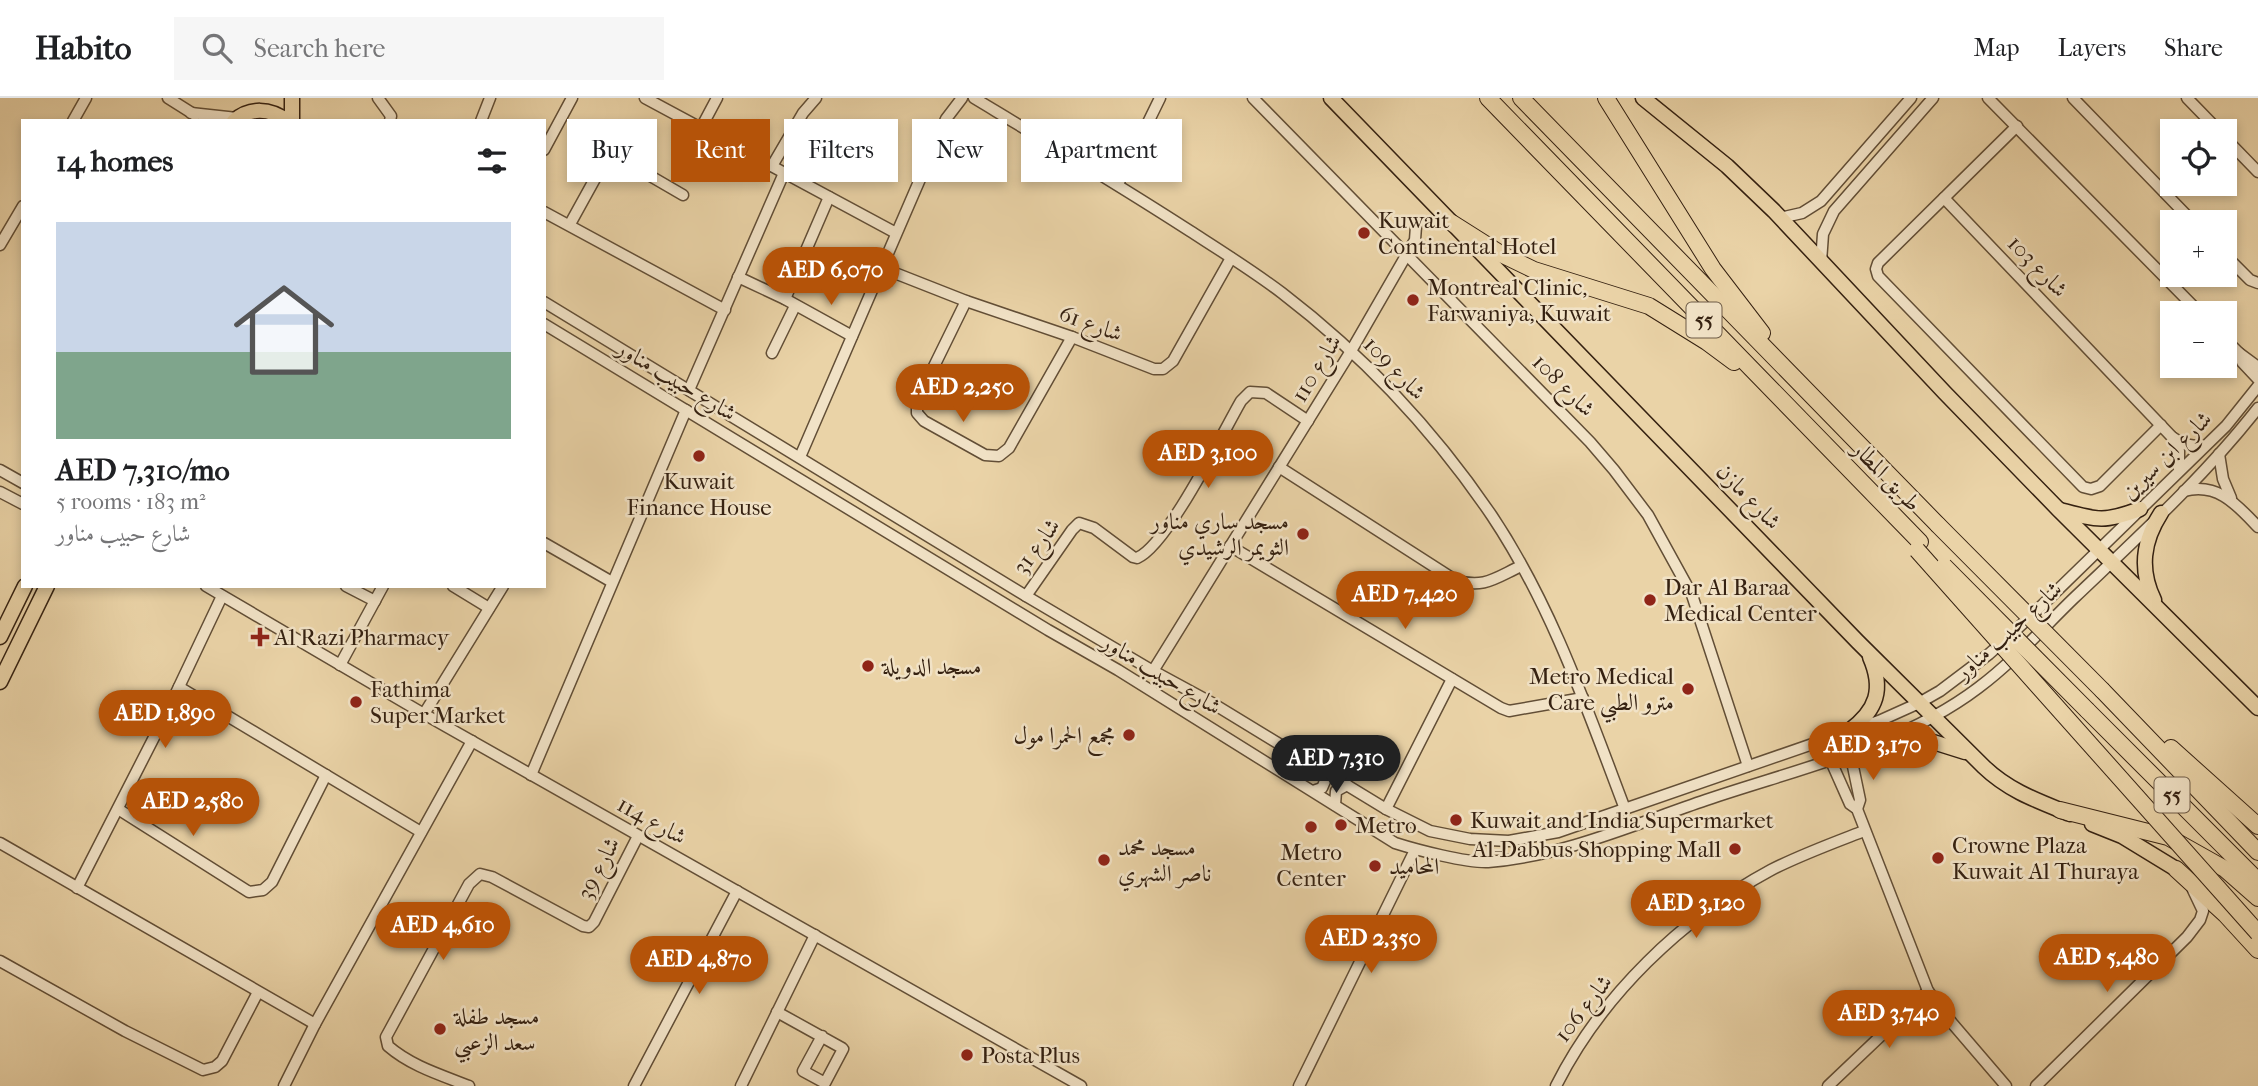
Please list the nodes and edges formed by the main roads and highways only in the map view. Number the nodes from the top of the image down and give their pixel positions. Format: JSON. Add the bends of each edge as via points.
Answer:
{"nodes":[{"id":1,"x":264,"y":98,"type":"edge"},
{"id":2,"x":292,"y":98,"type":"edge"},
{"id":3,"x":1331,"y":98,"type":"edge"},
{"id":4,"x":1488,"y":98,"type":"edge"},
{"id":5,"x":1521,"y":98,"type":"edge"},
{"id":6,"x":1606,"y":98,"type":"edge"},
{"id":7,"x":1643,"y":98,"type":"edge"},
{"id":8,"x":238,"y":118,"type":"edge"},
{"id":9,"x":286,"y":119,"type":"edge"},
{"id":10,"x":290,"y":119,"type":"edge"},
{"id":11,"x":1452,"y":223,"type":"junction"},
{"id":12,"x":1773,"y":391,"type":"junction"},
{"id":13,"x":1811,"y":396,"type":"junction"},
{"id":14,"x":2058,"y":509,"type":"junction"},
{"id":15,"x":2140,"y":509,"type":"road end"},
{"id":16,"x":2161,"y":513,"type":"road end"},
{"id":17,"x":1918,"y":546,"type":"junction"},
{"id":18,"x":24,"y":588,"type":"edge"},
{"id":19,"x":46,"y":588,"type":"edge"},
{"id":20,"x":2166,"y":615,"type":"junction"},
{"id":21,"x":0,"y":637,"type":"edge"},
{"id":22,"x":1858,"y":642,"type":"junction"},
{"id":23,"x":0,"y":682,"type":"edge"},
{"id":24,"x":2103,"y":691,"type":"junction"},
{"id":25,"x":2258,"y":708,"type":"edge"},
{"id":26,"x":1849,"y":732,"type":"road end"},
{"id":27,"x":1885,"y":740,"type":"road end"},
{"id":28,"x":1972,"y":755,"type":"junction"},
{"id":29,"x":2060,"y":810,"type":"junction"},
{"id":30,"x":2258,"y":826,"type":"edge"},
{"id":31,"x":2258,"y":852,"type":"edge"},
{"id":32,"x":2176,"y":869,"type":"joint"},
{"id":33,"x":2258,"y":881,"type":"edge"},
{"id":34,"x":2258,"y":898,"type":"edge"},
{"id":35,"x":2258,"y":933,"type":"edge"},
{"id":36,"x":2258,"y":950,"type":"edge"}],
"edges":[{"from":1,"to":8,"type":"main road"},
{"from":2,"to":10,"type":"main road"},
{"from":3,"to":11,"type":"main road","name":"شارع مازن"},
{"from":4,"to":12,"type":"highway","name":"طريق المطار","number":"55"},
{"from":5,"to":13,"type":"highway","name":"طريق المطار","number":"55"},
{"from":6,"to":13,"type":"highway","via":[[1713,269]]},
{"from":7,"to":14,"type":"main road","via":[[1727,166],[1780,218]]},
{"from":8,"to":9,"type":"main road","via":[[265,110]]},
{"from":11,"to":12,"type":"highway","via":[[1534,270],[1649,306]]},
{"from":11,"to":22,"type":"main road","name":"شارع مازن"},
{"from":12,"to":17,"type":"highway","name":"طريق المطار","number":"55"},
{"from":13,"to":24,"type":"highway","name":"طريق المطار","number":"55","bridge":true},
{"from":14,"to":15,"type":"main road","via":[[2096,520]]},
{"from":14,"to":20,"type":"main road"},
{"from":16,"to":20,"type":"main road","via":[[2152,527],[2144,561],[2153,598]]},
{"from":17,"to":33,"type":"highway","name":"طريق المطار","number":"55","bridge":true},
{"from":17,"to":35,"type":"highway","bridge":true},
{"from":18,"to":21,"type":"main road"},
{"from":19,"to":23,"type":"main road"},
{"from":20,"to":25,"type":"main road"},
{"from":22,"to":26,"type":"main road","via":[[1870,656],[1877,689],[1873,706]]},
{"from":22,"to":28,"type":"main road","name":"شارع مازن"},
{"from":24,"to":30,"type":"highway"},
{"from":24,"to":31,"type":"highway","name":"طريق المطار","number":"55"},
{"from":27,"to":28,"type":"main road","via":[[1930,741]]},
{"from":28,"to":29,"type":"main road","name":"شارع مازن","via":[[1998,781]]},
{"from":29,"to":32,"type":"main road","name":"شارع مازن","via":[[2122,836]]},
{"from":29,"to":34,"type":"highway","via":[[2168,837],[2225,869]]},
{"from":32,"to":36,"type":"highway"}]}
